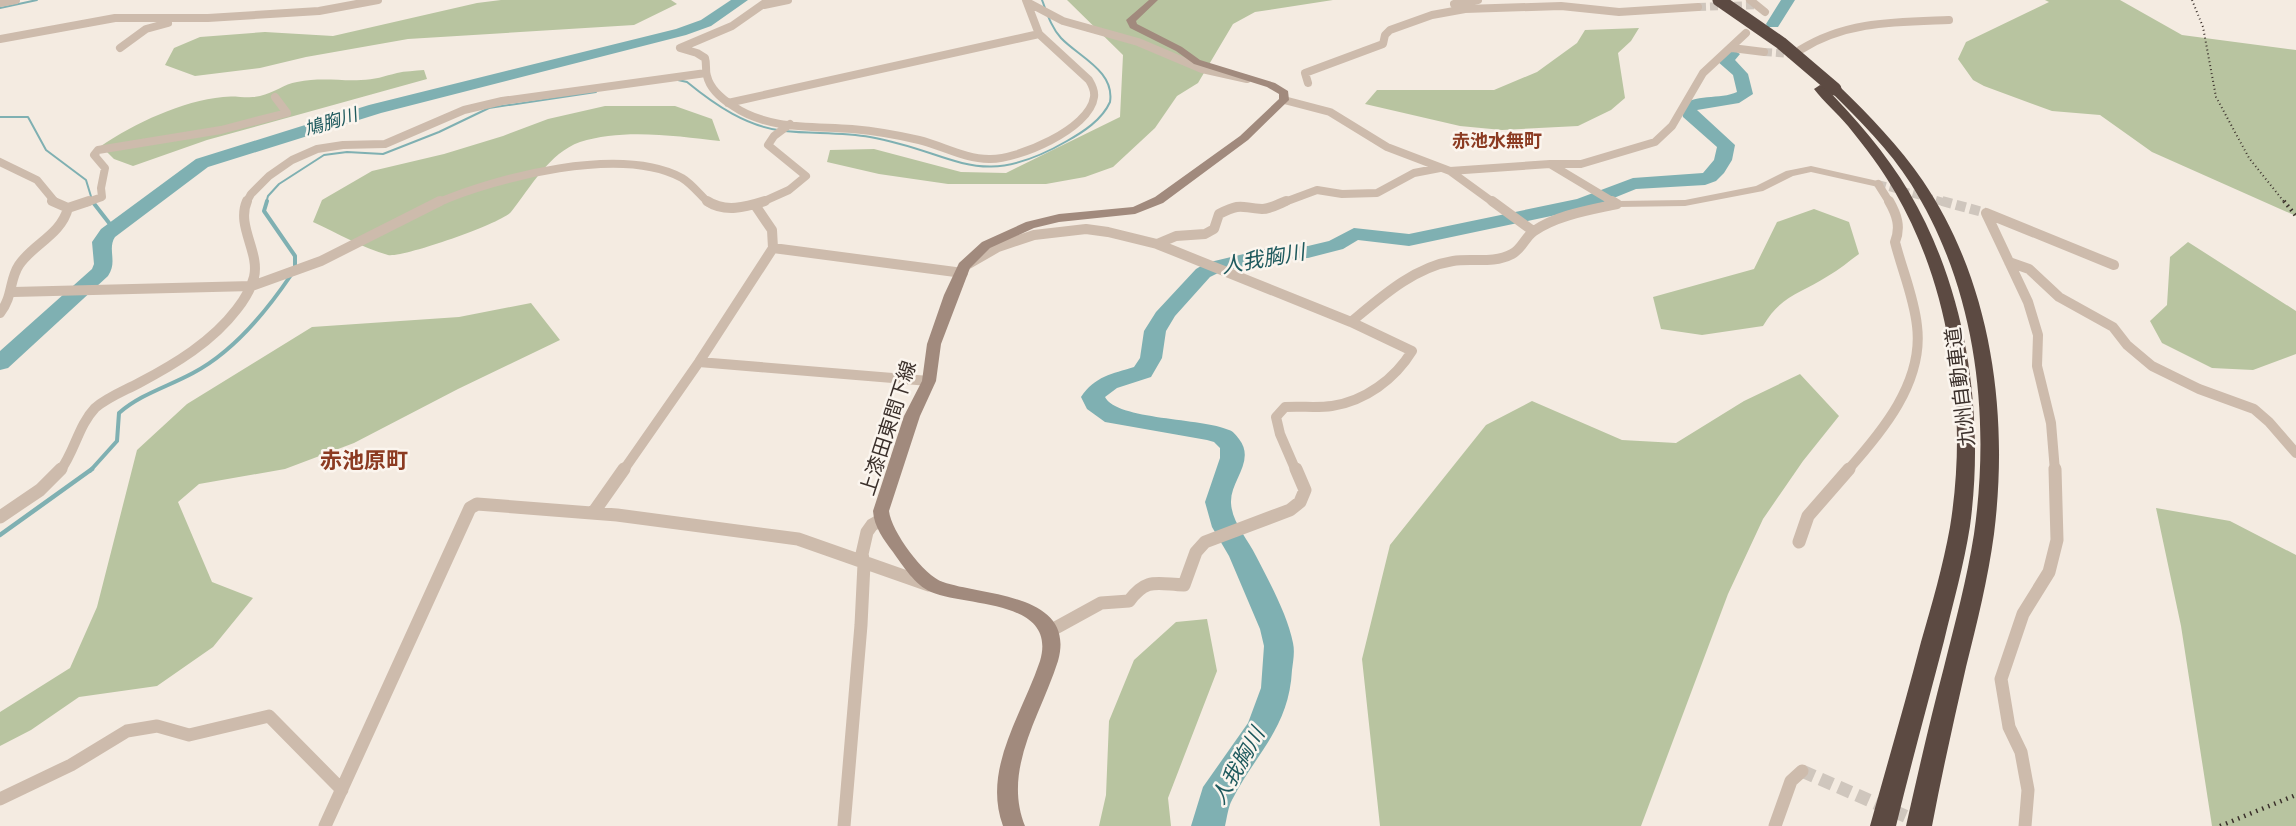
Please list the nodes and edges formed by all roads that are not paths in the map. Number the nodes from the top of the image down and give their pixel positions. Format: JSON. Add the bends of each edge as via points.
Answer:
{"nodes":[{"id":1,"x":16,"y":0,"type":"edge"},
{"id":2,"x":378,"y":0,"type":"edge"},
{"id":3,"x":788,"y":0,"type":"edge"},
{"id":4,"x":1154,"y":0,"type":"edge"},
{"id":5,"x":1478,"y":0,"type":"edge"},
{"id":6,"x":1719,"y":0,"type":"edge"},
{"id":7,"x":1750,"y":0,"type":"edge"},
{"id":8,"x":1027,"y":1,"type":"edge"},
{"id":9,"x":767,"y":2,"type":"edge"},
{"id":10,"x":0,"y":3,"type":"edge"},
{"id":11,"x":1702,"y":3,"type":"edge"},
{"id":12,"x":1449,"y":11,"type":"junction"},
{"id":13,"x":1765,"y":12,"type":"dead end"},
{"id":14,"x":198,"y":18,"type":"junction"},
{"id":15,"x":1949,"y":20,"type":"dead end"},
{"id":16,"x":1746,"y":33,"type":"dead end"},
{"id":17,"x":1039,"y":34,"type":"junction"},
{"id":18,"x":0,"y":39,"type":"edge"},
{"id":19,"x":120,"y":48,"type":"dead end"},
{"id":20,"x":1732,"y":48,"type":"junction"},
{"id":21,"x":1800,"y":50,"type":"tunnel mouth"},
{"id":22,"x":1764,"y":52,"type":"tunnel mouth"},
{"id":23,"x":706,"y":73,"type":"junction"},
{"id":24,"x":1253,"y":80,"type":"junction"},
{"id":25,"x":1308,"y":83,"type":"dead end"},
{"id":26,"x":1827,"y":89,"type":"junction"},
{"id":27,"x":275,"y":97,"type":"dead end"},
{"id":28,"x":1284,"y":100,"type":"junction"},
{"id":29,"x":728,"y":103,"type":"junction"},
{"id":30,"x":790,"y":124,"type":"junction"},
{"id":31,"x":0,"y":162,"type":"edge"},
{"id":32,"x":1550,"y":164,"type":"junction"},
{"id":33,"x":1440,"y":168,"type":"junction"},
{"id":34,"x":1450,"y":171,"type":"junction"},
{"id":35,"x":1878,"y":184,"type":"joint"},
{"id":36,"x":1617,"y":204,"type":"junction"},
{"id":37,"x":754,"y":205,"type":"junction"},
{"id":38,"x":68,"y":208,"type":"junction"},
{"id":39,"x":1533,"y":231,"type":"junction"},
{"id":40,"x":1157,"y":244,"type":"junction"},
{"id":41,"x":773,"y":248,"type":"junction"},
{"id":42,"x":2008,"y":262,"type":"junction"},
{"id":43,"x":2114,"y":265,"type":"dead end"},
{"id":44,"x":963,"y":269,"type":"junction"},
{"id":45,"x":252,"y":286,"type":"junction"},
{"id":46,"x":13,"y":292,"type":"junction"},
{"id":47,"x":0,"y":313,"type":"edge"},
{"id":48,"x":1351,"y":322,"type":"junction"},
{"id":49,"x":699,"y":362,"type":"junction"},
{"id":50,"x":928,"y":381,"type":"junction"},
{"id":51,"x":2296,"y":453,"type":"edge"},
{"id":52,"x":593,"y":513,"type":"junction"},
{"id":53,"x":0,"y":517,"type":"edge"},
{"id":54,"x":881,"y":520,"type":"junction"},
{"id":55,"x":1799,"y":542,"type":"dead end"},
{"id":56,"x":864,"y":564,"type":"junction"},
{"id":57,"x":936,"y":587,"type":"junction"},
{"id":58,"x":1050,"y":631,"type":"junction"},
{"id":59,"x":1802,"y":771,"type":"dead end"},
{"id":60,"x":342,"y":790,"type":"junction"},
{"id":61,"x":0,"y":799,"type":"edge"},
{"id":62,"x":325,"y":826,"type":"edge"},
{"id":63,"x":844,"y":826,"type":"edge"},
{"id":64,"x":1014,"y":826,"type":"edge"},
{"id":65,"x":1775,"y":826,"type":"edge"},
{"id":66,"x":1883,"y":826,"type":"edge"},
{"id":67,"x":1919,"y":826,"type":"edge"},
{"id":68,"x":2025,"y":826,"type":"edge"}],
"edges":[{"from":1,"to":10,"type":"street"},
{"from":2,"to":14,"type":"street","via":[[319,12]]},
{"from":3,"to":9,"type":"street"},
{"from":4,"to":24,"type":"main road","via":[[1136,13],[1131,20],[1133,26],[1197,62]]},
{"from":5,"to":12,"type":"street","via":[[1452,5]]},
{"from":6,"to":26,"type":"highway","name":"九州自動車道","bridge":true,"via":[[1781,43]]},
{"from":7,"to":13,"type":"street"},
{"from":8,"to":17,"type":"street"},
{"from":8,"to":24,"type":"street","via":[[1063,21],[1138,42],[1202,69]]},
{"from":9,"to":23,"type":"street","via":[[732,26],[680,48],[704,57]]},
{"from":11,"to":12,"type":"street","via":[[1619,12],[1561,6]]},
{"from":11,"to":26,"type":"highway","name":"九州自動車道","via":[[1770,44]]},
{"from":12,"to":25,"type":"street","via":[[1400,26],[1385,35],[1383,44],[1305,73]]},
{"from":14,"to":18,"type":"street","via":[[115,18]]},
{"from":14,"to":19,"type":"street","via":[[151,27]]},
{"from":15,"to":21,"type":"street","via":[[1862,25],[1821,35]]},
{"from":16,"to":20,"type":"street"},
{"from":17,"to":29,"type":"street"},
{"from":17,"to":30,"type":"street","via":[[1086,77],[1094,97],[1076,124],[1028,152],[986,159],[882,133]]},
{"from":20,"to":22,"type":"street"},
{"from":20,"to":32,"type":"street","via":[[1703,73],[1672,126],[1655,142],[1581,164]]},
{"from":23,"to":29,"type":"street","via":[[716,93]]},
{"from":23,"to":45,"type":"street","via":[[661,76],[476,107],[382,145],[324,147],[305,154],[273,173],[243,207],[256,267]]},
{"from":24,"to":28,"type":"main road","via":[[1279,89]]},
{"from":26,"to":66,"type":"highway","name":"九州自動車道","via":[[1876,153],[1914,212],[1948,300],[1959,353],[1965,433],[1962,510],[1944,598]]},
{"from":26,"to":67,"type":"highway","name":"九州自動車道","via":[[1897,156],[1936,214],[1972,305],[1984,359],[1991,440],[1986,518],[1971,602]]},
{"from":27,"to":38,"type":"street","via":[[287,113],[221,130],[98,150],[94,155],[105,168],[102,197]]},
{"from":28,"to":33,"type":"street","via":[[1330,112],[1387,147]]},
{"from":28,"to":44,"type":"main road","name":"上漆田東間下線","via":[[1244,138],[1159,200],[1135,210],[1030,225],[986,245]]},
{"from":29,"to":30,"type":"street","via":[[758,119]]},
{"from":30,"to":37,"type":"street","via":[[768,145],[806,176]]},
{"from":31,"to":38,"type":"street","via":[[35,179],[46,187],[52,201]]},
{"from":32,"to":34,"type":"street"},
{"from":32,"to":36,"type":"street"},
{"from":33,"to":34,"type":"street"},
{"from":33,"to":40,"type":"street","via":[[1414,173],[1377,193],[1317,190],[1264,209],[1244,205],[1231,208],[1219,214],[1214,229],[1204,234],[1176,236]]},
{"from":34,"to":39,"type":"street"},
{"from":35,"to":36,"type":"street","via":[[1811,169],[1800,170],[1759,189],[1685,203]]},
{"from":35,"to":55,"type":"street","via":[[1900,222],[1895,242],[1915,315],[1915,369],[1894,409],[1862,455],[1807,515]]},
{"from":36,"to":39,"type":"street","via":[[1585,211]]},
{"from":37,"to":41,"type":"street","via":[[772,230]]},
{"from":37,"to":45,"type":"street","via":[[725,209],[713,205],[682,178],[642,168],[554,169],[458,194],[305,269]]},
{"from":38,"to":46,"type":"street","via":[[59,225],[19,263]]},
{"from":39,"to":48,"type":"street","via":[[1515,253],[1454,261],[1425,270],[1384,295]]},
{"from":40,"to":44,"type":"street","via":[[1086,229],[1060,231],[1016,240]]},
{"from":40,"to":48,"type":"street"},
{"from":41,"to":44,"type":"street"},
{"from":41,"to":49,"type":"street"},
{"from":42,"to":43,"type":"street","via":[[1986,213]]},
{"from":42,"to":51,"type":"street","via":[[2029,269],[2059,297],[2113,327],[2152,366],[2253,409],[2277,429]]},
{"from":42,"to":68,"type":"street","via":[[2028,302],[2038,335],[2037,366],[2051,423],[2056,485],[2057,540],[2049,572],[2023,615],[2001,679],[2009,727],[2021,752],[2028,790]]},
{"from":44,"to":50,"type":"main road","name":"上漆田東間下線","via":[[934,344]]},
{"from":45,"to":46,"type":"street"},
{"from":45,"to":53,"type":"street","via":[[212,336],[96,407],[83,423],[64,467],[35,496]]},
{"from":46,"to":47,"type":"street"},
{"from":48,"to":58,"type":"street","via":[[1412,351],[1405,364],[1362,397],[1336,405],[1285,407],[1276,417],[1305,490],[1297,505],[1205,542],[1196,552],[1184,585],[1146,584],[1128,601],[1101,603]]},
{"from":49,"to":50,"type":"street"},
{"from":49,"to":52,"type":"street"},
{"from":50,"to":54,"type":"main road","name":"上漆田東間下線","via":[[900,449]]},
{"from":52,"to":56,"type":"street","via":[[798,539]]},
{"from":52,"to":60,"type":"street","via":[[477,504],[470,508]]},
{"from":54,"to":56,"type":"street","via":[[867,532]]},
{"from":54,"to":57,"type":"main road","name":"上漆田東間下線","via":[[907,559]]},
{"from":56,"to":57,"type":"street"},
{"from":56,"to":63,"type":"street"},
{"from":57,"to":58,"type":"main road","name":"上漆田東間下線","via":[[1028,610]]},
{"from":58,"to":64,"type":"main road","via":[[1053,646],[1043,684],[1011,761],[1005,795]]},
{"from":59,"to":65,"type":"street","via":[[1791,781]]},
{"from":60,"to":61,"type":"street","via":[[269,716],[189,735],[157,726],[127,731],[71,765]]},
{"from":60,"to":62,"type":"street"}]}
